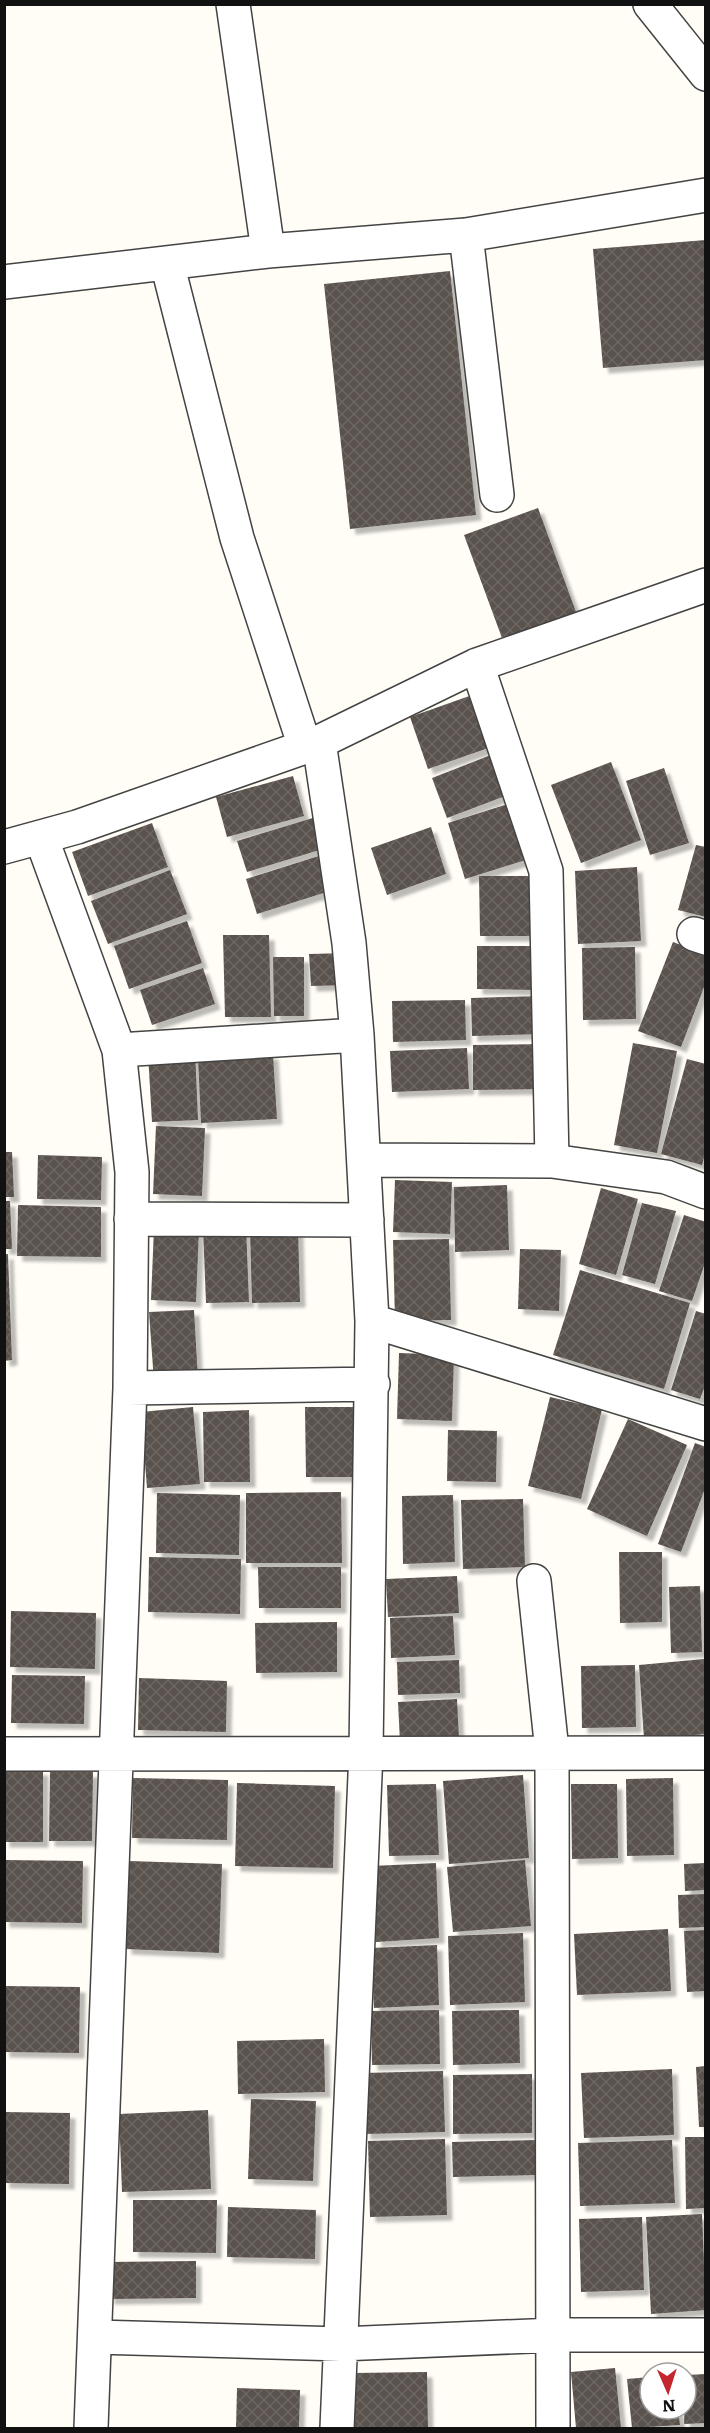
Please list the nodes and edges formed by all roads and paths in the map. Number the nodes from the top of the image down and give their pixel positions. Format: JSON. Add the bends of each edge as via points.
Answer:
{"nodes":[{"id":1,"x":234,"y":4,"type":"edge"},
{"id":2,"x":650,"y":4,"type":"edge"},
{"id":3,"x":705,"y":74,"type":"edge"},
{"id":4,"x":705,"y":195,"type":"edge"},
{"id":5,"x":466,"y":235,"type":"junction"},
{"id":6,"x":268,"y":251,"type":"junction"},
{"id":7,"x":167,"y":263,"type":"junction"},
{"id":8,"x":4,"y":282,"type":"edge"},
{"id":9,"x":497,"y":495,"type":"dead end"},
{"id":10,"x":705,"y":585,"type":"edge"},
{"id":11,"x":477,"y":665,"type":"junction"},
{"id":12,"x":312,"y":744,"type":"junction"},
{"id":13,"x":41,"y":837,"type":"junction"},
{"id":14,"x":4,"y":847,"type":"edge"},
{"id":15,"x":357,"y":1035,"type":"junction"},
{"id":16,"x":119,"y":1050,"type":"junction"},
{"id":17,"x":364,"y":1160,"type":"junction"},
{"id":18,"x":552,"y":1161,"type":"junction"},
{"id":19,"x":705,"y":1192,"type":"edge"},
{"id":20,"x":131,"y":1219,"type":"junction"},
{"id":21,"x":367,"y":1220,"type":"junction"},
{"id":22,"x":372,"y":1321,"type":"junction"},
{"id":23,"x":373,"y":1384,"type":"junction"},
{"id":24,"x":130,"y":1388,"type":"junction"},
{"id":25,"x":705,"y":1425,"type":"edge"},
{"id":26,"x":534,"y":1581,"type":"dead end"},
{"id":27,"x":552,"y":1751,"type":"junction"},
{"id":28,"x":366,"y":1752,"type":"junction"},
{"id":29,"x":705,"y":1753,"type":"edge"},
{"id":30,"x":4,"y":1754,"type":"edge"},
{"id":31,"x":116,"y":1755,"type":"junction"},
{"id":32,"x":705,"y":2334,"type":"edge"},
{"id":33,"x":554,"y":2335,"type":"junction"},
{"id":34,"x":96,"y":2337,"type":"junction"},
{"id":35,"x":341,"y":2344,"type":"junction"},
{"id":36,"x":91,"y":2428,"type":"edge"},
{"id":37,"x":337,"y":2428,"type":"edge"},
{"id":38,"x":553,"y":2428,"type":"edge"}],
"edges":[{"from":1,"to":6,"type":"street"},
{"from":2,"to":3,"type":"street"},
{"from":4,"to":5,"type":"street"},
{"from":5,"to":6,"type":"street"},
{"from":5,"to":9,"type":"street"},
{"from":6,"to":7,"type":"street"},
{"from":7,"to":8,"type":"street"},
{"from":7,"to":12,"type":"street","via":[[237,538]]},
{"from":10,"to":11,"type":"street"},
{"from":11,"to":12,"type":"street"},
{"from":11,"to":18,"type":"street","via":[[546,871]]},
{"from":12,"to":13,"type":"street"},
{"from":12,"to":15,"type":"street","via":[[349,943]]},
{"from":13,"to":14,"type":"street"},
{"from":13,"to":16,"type":"street"},
{"from":15,"to":16,"type":"street"},
{"from":15,"to":17,"type":"street"},
{"from":16,"to":20,"type":"street","via":[[132,1172]]},
{"from":17,"to":18,"type":"street"},
{"from":17,"to":21,"type":"street"},
{"from":18,"to":19,"type":"street","via":[[666,1177]]},
{"from":20,"to":21,"type":"street"},
{"from":20,"to":24,"type":"street"},
{"from":21,"to":22,"type":"street"},
{"from":22,"to":23,"type":"street"},
{"from":22,"to":25,"type":"street"},
{"from":23,"to":24,"type":"street"},
{"from":23,"to":28,"type":"street"},
{"from":24,"to":31,"type":"street"},
{"from":26,"to":27,"type":"street"},
{"from":27,"to":28,"type":"street"},
{"from":27,"to":29,"type":"street"},
{"from":27,"to":33,"type":"street"},
{"from":28,"to":31,"type":"street"},
{"from":28,"to":35,"type":"street"},
{"from":30,"to":31,"type":"street"},
{"from":31,"to":34,"type":"street"},
{"from":32,"to":33,"type":"street"},
{"from":33,"to":35,"type":"street"},
{"from":33,"to":38,"type":"street"},
{"from":34,"to":35,"type":"street"},
{"from":34,"to":36,"type":"street"},
{"from":35,"to":37,"type":"street"}]}
